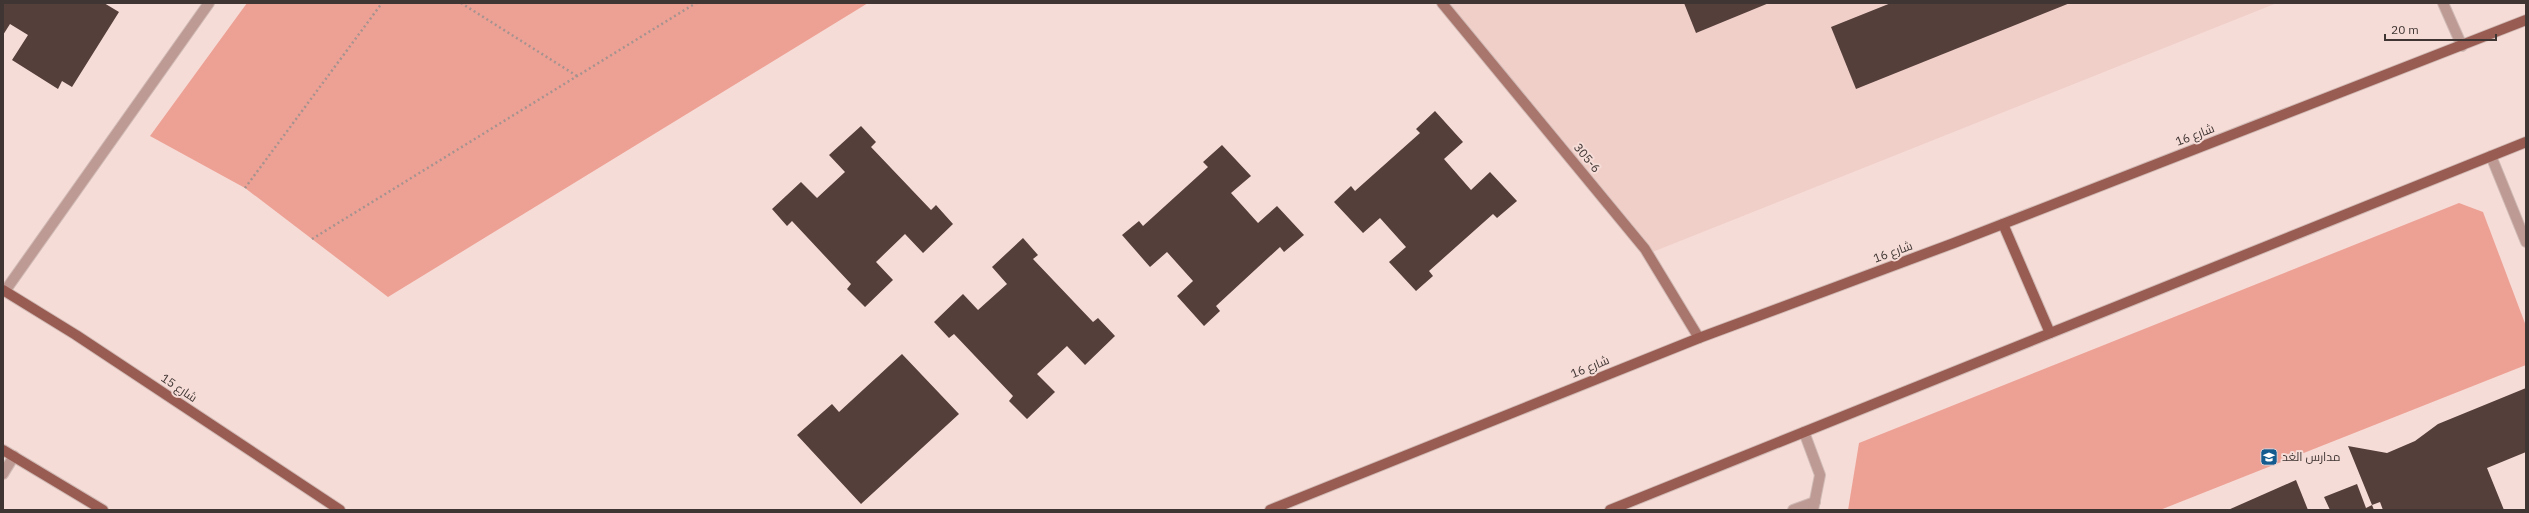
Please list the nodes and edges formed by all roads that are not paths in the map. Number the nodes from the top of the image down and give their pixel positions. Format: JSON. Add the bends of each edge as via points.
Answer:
{"nodes":[{"id":1,"x":210,"y":3,"type":"edge"},
{"id":2,"x":1442,"y":3,"type":"edge"},
{"id":3,"x":2443,"y":3,"type":"edge"},
{"id":4,"x":2526,"y":20,"type":"edge"},
{"id":5,"x":2462,"y":46,"type":"junction"},
{"id":6,"x":2526,"y":142,"type":"edge"},
{"id":7,"x":2492,"y":156,"type":"junction"},
{"id":8,"x":2003,"y":224,"type":"junction"},
{"id":9,"x":2526,"y":242,"type":"edge"},
{"id":10,"x":4,"y":291,"type":"edge"},
{"id":11,"x":2050,"y":333,"type":"junction"},
{"id":12,"x":1699,"y":338,"type":"junction"},
{"id":13,"x":1804,"y":432,"type":"junction"},
{"id":14,"x":3,"y":450,"type":"edge"},
{"id":15,"x":14,"y":456,"type":"junction"},
{"id":16,"x":3,"y":474,"type":"edge"},
{"id":17,"x":1814,"y":506,"type":"edge"},
{"id":18,"x":103,"y":510,"type":"edge"},
{"id":19,"x":340,"y":510,"type":"edge"},
{"id":20,"x":1270,"y":510,"type":"edge"},
{"id":21,"x":1610,"y":510,"type":"edge"},
{"id":22,"x":1793,"y":510,"type":"edge"}],
"edges":[{"from":1,"to":10,"type":"street"},
{"from":2,"to":12,"type":"street","name":"305-6","via":[[1646,249]]},
{"from":3,"to":5,"type":"street"},
{"from":4,"to":5,"type":"main road","name":"شارع 16"},
{"from":5,"to":8,"type":"main road","name":"شارع 16"},
{"from":6,"to":7,"type":"main road"},
{"from":7,"to":9,"type":"street"},
{"from":7,"to":11,"type":"main road"},
{"from":8,"to":11,"type":"main road"},
{"from":8,"to":12,"type":"main road","name":"شارع 16"},
{"from":10,"to":19,"type":"main road","name":"شارع 15","via":[[82,339]]},
{"from":11,"to":13,"type":"main road"},
{"from":12,"to":20,"type":"main road","name":"شارع 16"},
{"from":13,"to":17,"type":"street","via":[[1820,475]]},
{"from":13,"to":21,"type":"main road"},
{"from":14,"to":15,"type":"main road"},
{"from":15,"to":16,"type":"street"},
{"from":15,"to":18,"type":"main road"},
{"from":17,"to":22,"type":"street"}]}
